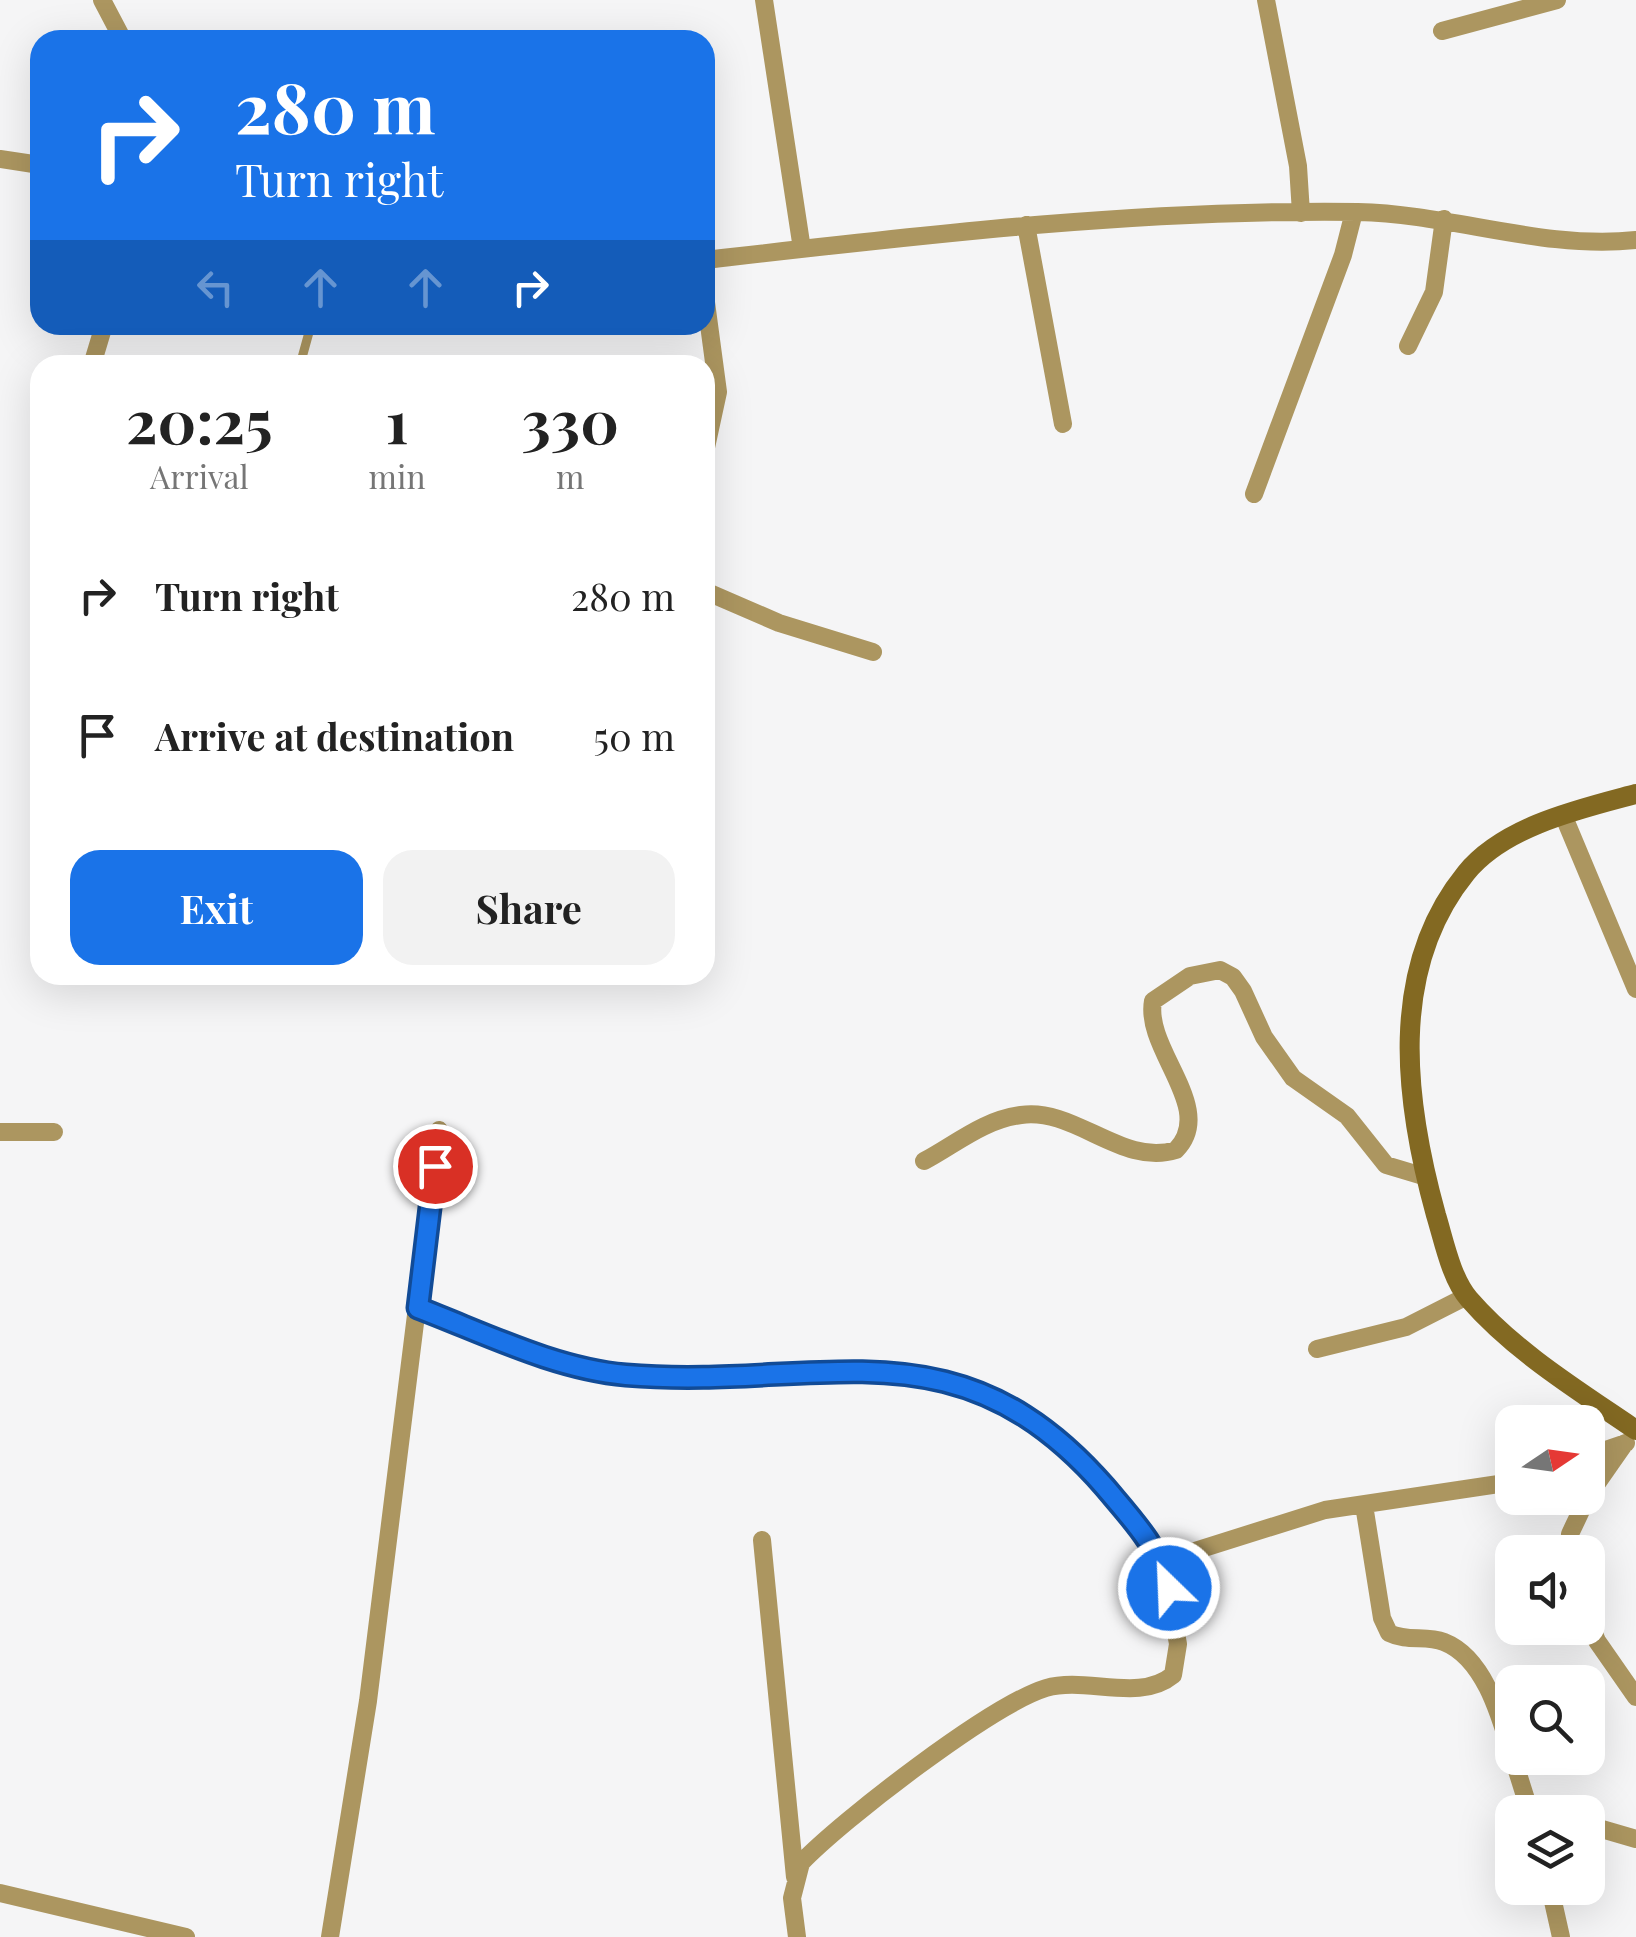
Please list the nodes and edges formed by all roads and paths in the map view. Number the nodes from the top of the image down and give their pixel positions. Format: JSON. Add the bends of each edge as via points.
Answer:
{"nodes":[{"id":1,"x":102,"y":0,"type":"edge"},
{"id":2,"x":764,"y":0,"type":"edge"},
{"id":3,"x":1266,"y":0,"type":"edge"},
{"id":4,"x":1557,"y":0,"type":"edge"},
{"id":5,"x":118,"y":30,"type":"edge"},
{"id":6,"x":1442,"y":31,"type":"dead end"},
{"id":7,"x":0,"y":159,"type":"edge"},
{"id":8,"x":30,"y":164,"type":"edge"},
{"id":9,"x":1354,"y":212,"type":"junction"},
{"id":10,"x":1301,"y":213,"type":"junction"},
{"id":11,"x":1444,"y":219,"type":"junction"},
{"id":12,"x":1026,"y":225,"type":"junction"},
{"id":13,"x":1636,"y":240,"type":"edge"},
{"id":14,"x":802,"y":249,"type":"junction"},
{"id":15,"x":715,"y":259,"type":"edge"},
{"id":16,"x":1408,"y":346,"type":"dead end"},
{"id":17,"x":715,"y":369,"type":"edge"},
{"id":18,"x":715,"y":406,"type":"edge"},
{"id":19,"x":1064,"y":424,"type":"dead end"},
{"id":20,"x":1254,"y":494,"type":"dead end"},
{"id":21,"x":715,"y":596,"type":"edge"},
{"id":22,"x":873,"y":652,"type":"dead end"},
{"id":23,"x":1636,"y":794,"type":"edge"},
{"id":24,"x":1564,"y":817,"type":"junction"},
{"id":25,"x":1636,"y":989,"type":"edge"},
{"id":26,"x":439,"y":1130,"type":"dead end"},
{"id":27,"x":0,"y":1132,"type":"edge"},
{"id":28,"x":54,"y":1132,"type":"dead end"},
{"id":29,"x":924,"y":1161,"type":"dead end"},
{"id":30,"x":1426,"y":1177,"type":"junction"},
{"id":31,"x":1466,"y":1296,"type":"junction"},
{"id":32,"x":418,"y":1308,"type":"junction"},
{"id":33,"x":1317,"y":1349,"type":"dead end"},
{"id":34,"x":1632,"y":1438,"type":"edge"},
{"id":35,"x":1605,"y":1449,"type":"edge"},
{"id":36,"x":1605,"y":1473,"type":"edge"},
{"id":37,"x":1495,"y":1485,"type":"edge"},
{"id":38,"x":1364,"y":1504,"type":"junction"},
{"id":39,"x":762,"y":1540,"type":"dead end"},
{"id":40,"x":1163,"y":1562,"type":"junction"},
{"id":41,"x":1599,"y":1645,"type":"edge"},
{"id":42,"x":1636,"y":1697,"type":"edge"},
{"id":43,"x":1495,"y":1708,"type":"edge"},
{"id":44,"x":1605,"y":1830,"type":"edge"},
{"id":45,"x":1636,"y":1839,"type":"edge"},
{"id":46,"x":795,"y":1876,"type":"junction"},
{"id":47,"x":0,"y":1893,"type":"edge"},
{"id":48,"x":1554,"y":1905,"type":"edge"},
{"id":49,"x":186,"y":1937,"type":"edge"},
{"id":50,"x":330,"y":1937,"type":"edge"},
{"id":51,"x":797,"y":1937,"type":"edge"},
{"id":52,"x":1561,"y":1937,"type":"edge"}],
"edges":[{"from":1,"to":5,"type":"street"},
{"from":2,"to":14,"type":"street"},
{"from":3,"to":10,"type":"street"},
{"from":4,"to":6,"type":"street"},
{"from":7,"to":8,"type":"street"},
{"from":9,"to":10,"type":"street"},
{"from":9,"to":11,"type":"street"},
{"from":9,"to":20,"type":"street"},
{"from":10,"to":12,"type":"street"},
{"from":11,"to":13,"type":"street","via":[[1554,242]]},
{"from":11,"to":16,"type":"street","via":[[1434,292]]},
{"from":12,"to":14,"type":"street"},
{"from":12,"to":19,"type":"street"},
{"from":14,"to":15,"type":"street"},
{"from":17,"to":18,"type":"street"},
{"from":21,"to":22,"type":"street"},
{"from":23,"to":24,"type":"street"},
{"from":24,"to":25,"type":"street"},
{"from":24,"to":30,"type":"street","via":[[1486,853],[1466,873],[1423,953],[1408,1056]]},
{"from":26,"to":32,"type":"street"},
{"from":27,"to":28,"type":"street"},
{"from":29,"to":30,"type":"street","via":[[968,1132],[1025,1114],[1080,1126],[1144,1152],[1176,1150],[1190,1119],[1152,1025],[1152,1001],[1190,976],[1220,970],[1244,991],[1293,1078],[1347,1116],[1386,1165]]},
{"from":30,"to":31,"type":"street"},
{"from":31,"to":33,"type":"street","via":[[1390,1332]]},
{"from":31,"to":34,"type":"street"},
{"from":32,"to":40,"type":"street","via":[[574,1366],[623,1375],[866,1369],[951,1381],[1006,1403],[1070,1450]]},
{"from":32,"to":50,"type":"street"},
{"from":34,"to":35,"type":"street"},
{"from":34,"to":36,"type":"street"},
{"from":37,"to":38,"type":"street"},
{"from":38,"to":40,"type":"street"},
{"from":38,"to":43,"type":"street","via":[[1389,1634],[1438,1640],[1461,1652]]},
{"from":39,"to":46,"type":"street"},
{"from":40,"to":46,"type":"street","via":[[1178,1644],[1173,1675],[1150,1688],[1057,1686],[1024,1698],[986,1719],[816,1848]]},
{"from":41,"to":42,"type":"street"},
{"from":44,"to":45,"type":"street"},
{"from":46,"to":51,"type":"street"},
{"from":47,"to":49,"type":"street"},
{"from":48,"to":52,"type":"street"}]}
